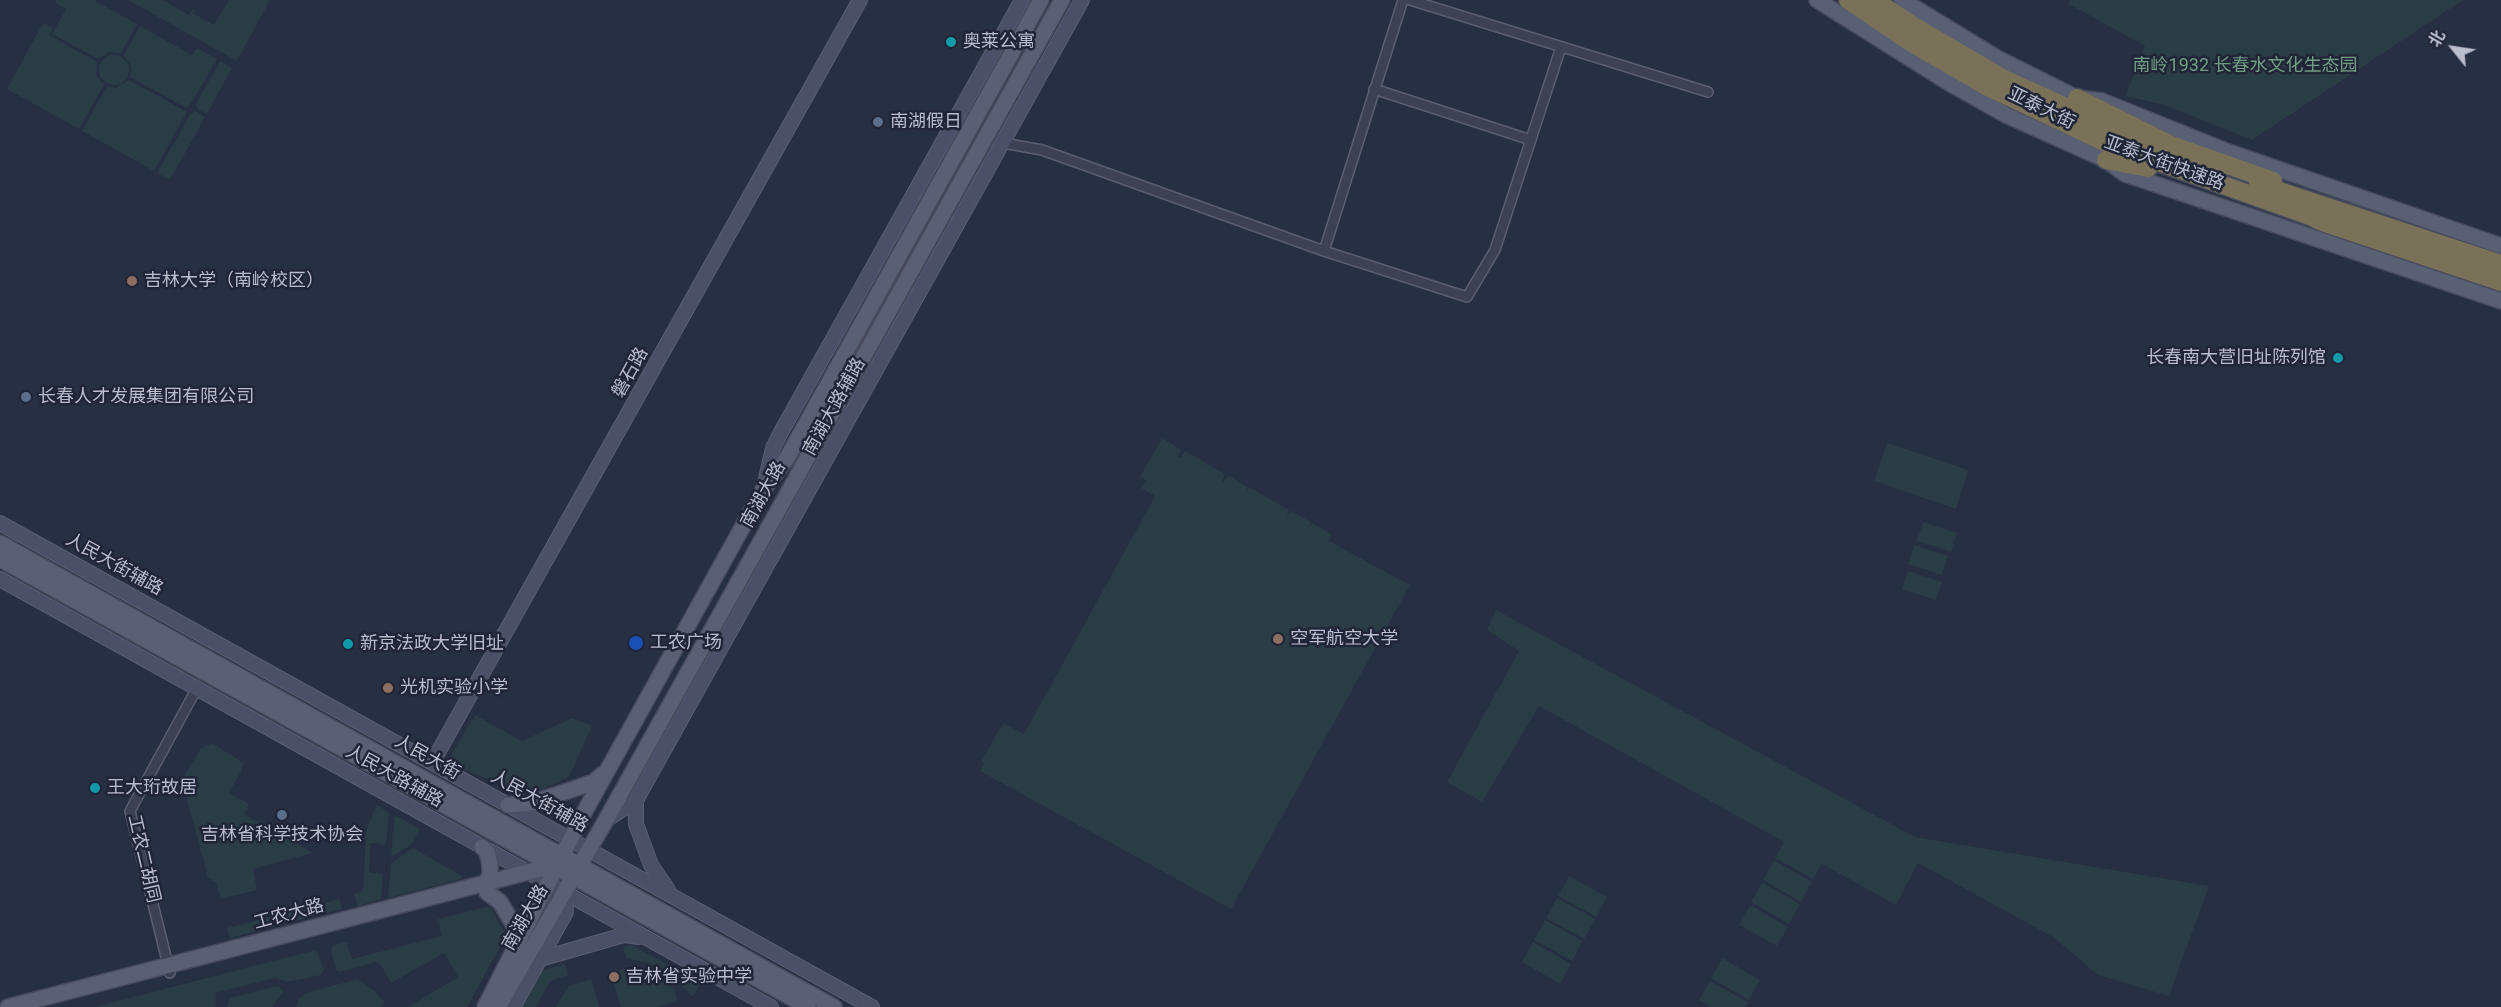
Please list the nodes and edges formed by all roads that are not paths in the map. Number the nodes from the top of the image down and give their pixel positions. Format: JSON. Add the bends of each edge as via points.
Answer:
{"nodes":[{"id":1,"x":860,"y":0,"type":"edge"},
{"id":2,"x":1022,"y":0,"type":"edge"},
{"id":3,"x":1041,"y":0,"type":"edge"},
{"id":4,"x":1062,"y":0,"type":"edge"},
{"id":5,"x":1082,"y":0,"type":"edge"},
{"id":6,"x":1403,"y":0,"type":"edge"},
{"id":7,"x":1410,"y":0,"type":"edge"},
{"id":8,"x":1817,"y":0,"type":"edge"},
{"id":9,"x":1848,"y":0,"type":"edge"},
{"id":10,"x":1874,"y":0,"type":"edge"},
{"id":11,"x":1902,"y":0,"type":"edge"},
{"id":12,"x":1561,"y":47,"type":"junction"},
{"id":13,"x":1374,"y":89,"type":"junction"},
{"id":14,"x":1708,"y":92,"type":"dead end"},
{"id":15,"x":2076,"y":98,"type":"junction"},
{"id":16,"x":1531,"y":140,"type":"junction"},
{"id":17,"x":1003,"y":143,"type":"junction"},
{"id":18,"x":2106,"y":160,"type":"junction"},
{"id":19,"x":2324,"y":214,"type":"junction"},
{"id":20,"x":2501,"y":246,"type":"edge"},
{"id":21,"x":1324,"y":251,"type":"junction"},
{"id":22,"x":2501,"y":264,"type":"edge"},
{"id":23,"x":2501,"y":282,"type":"edge"},
{"id":24,"x":2501,"y":301,"type":"edge"},
{"id":25,"x":763,"y":490,"type":"junction"},
{"id":26,"x":0,"y":523,"type":"edge"},
{"id":27,"x":0,"y":543,"type":"edge"},
{"id":28,"x":0,"y":559,"type":"edge"},
{"id":29,"x":0,"y":579,"type":"edge"},
{"id":30,"x":197,"y":688,"type":"junction"},
{"id":31,"x":432,"y":763,"type":"junction"},
{"id":32,"x":609,"y":767,"type":"junction"},
{"id":33,"x":636,"y":800,"type":"junction"},
{"id":34,"x":508,"y":805,"type":"junction"},
{"id":35,"x":606,"y":820,"type":"junction"},
{"id":36,"x":571,"y":840,"type":"junction"},
{"id":37,"x":482,"y":847,"type":"junction"},
{"id":38,"x":589,"y":850,"type":"junction"},
{"id":39,"x":550,"y":871,"type":"junction"},
{"id":40,"x":576,"y":871,"type":"junction"},
{"id":41,"x":486,"y":888,"type":"junction"},
{"id":42,"x":564,"y":892,"type":"junction"},
{"id":43,"x":682,"y":901,"type":"junction"},
{"id":44,"x":654,"y":942,"type":"junction"},
{"id":45,"x":515,"y":953,"type":"junction"},
{"id":46,"x":540,"y":959,"type":"junction"},
{"id":47,"x":170,"y":970,"type":"junction"},
{"id":48,"x":8,"y":1007,"type":"edge"},
{"id":49,"x":40,"y":1007,"type":"edge"},
{"id":50,"x":485,"y":1007,"type":"edge"},
{"id":51,"x":498,"y":1007,"type":"edge"},
{"id":52,"x":513,"y":1007,"type":"edge"},
{"id":53,"x":771,"y":1007,"type":"edge"},
{"id":54,"x":807,"y":1007,"type":"edge"},
{"id":55,"x":834,"y":1007,"type":"edge"},
{"id":56,"x":872,"y":1007,"type":"edge"}],
"edges":[{"from":1,"to":31,"type":"street","name":"磐石路"},
{"from":2,"to":25,"type":"street","name":"南湖大路辅路","via":[[780,434]]},
{"from":3,"to":25,"type":"main road","name":"南湖大路","via":[[787,458]]},
{"from":4,"to":35,"type":"main road","name":"南湖大路"},
{"from":5,"to":17,"type":"street","name":"南湖大路辅路"},
{"from":6,"to":13,"type":"street"},
{"from":7,"to":12,"type":"street"},
{"from":8,"to":18,"type":"main road","name":"亚泰大街","via":[[1997,110]]},
{"from":9,"to":19,"type":"highway","name":"亚泰大街快速路","via":[[1957,70],[2111,146],[2310,216]]},
{"from":10,"to":19,"type":"highway","name":"亚泰大街快速路","via":[[1952,50],[2059,106],[2170,154],[2315,204]]},
{"from":11,"to":15,"type":"main road","name":"亚泰大街","via":[[1997,58]]},
{"from":12,"to":14,"type":"street"},
{"from":12,"to":16,"type":"street"},
{"from":13,"to":16,"type":"street"},
{"from":13,"to":21,"type":"street"},
{"from":15,"to":19,"type":"highway","via":[[2170,145],[2317,196]]},
{"from":15,"to":20,"type":"main road","name":"亚泰大街","via":[[2102,101],[2237,155]]},
{"from":16,"to":21,"type":"street","via":[[1495,250],[1467,297]]},
{"from":17,"to":21,"type":"street","via":[[1042,150]]},
{"from":17,"to":33,"type":"street","name":"南湖大路辅路"},
{"from":18,"to":19,"type":"highway","via":[[2151,169],[2307,224]]},
{"from":18,"to":24,"type":"main road","name":"亚泰大街","via":[[2125,174],[2172,192]]},
{"from":19,"to":22,"type":"highway","name":"亚泰大街快速路"},
{"from":19,"to":23,"type":"highway","name":"亚泰大街快速路"},
{"from":25,"to":32,"type":"main road","name":"南湖大路"},
{"from":26,"to":31,"type":"street","name":"人民大街辅路"},
{"from":27,"to":39,"type":"main road","name":"人民大街"},
{"from":28,"to":39,"type":"main road","name":"人民大街"},
{"from":29,"to":30,"type":"street","name":"人民大路辅路"},
{"from":30,"to":37,"type":"street","name":"人民大路辅路"},
{"from":30,"to":47,"type":"street","name":"工农二胡同","via":[[130,811]]},
{"from":31,"to":34,"type":"street","name":"人民大街辅路"},
{"from":32,"to":34,"type":"main road","via":[[594,782],[532,803]]},
{"from":32,"to":36,"type":"main road","name":"南湖大路"},
{"from":33,"to":35,"type":"street","name":"南湖大路辅路"},
{"from":33,"to":43,"type":"street","via":[[636,824],[651,865],[666,888]]},
{"from":34,"to":36,"type":"street","name":"人民大街辅路"},
{"from":35,"to":38,"type":"main road","name":"南湖大路"},
{"from":36,"to":38,"type":"street","name":"人民大街辅路"},
{"from":36,"to":39,"type":"main road","name":"南湖大路"},
{"from":37,"to":39,"type":"street","name":"人民大路辅路"},
{"from":37,"to":41,"type":"main road","via":[[490,865]]},
{"from":38,"to":40,"type":"main road","name":"南湖大路"},
{"from":38,"to":43,"type":"street","name":"人民大街辅路"},
{"from":39,"to":40,"type":"main road","name":"工农大路"},
{"from":39,"to":41,"type":"main road","name":"工农大路"},
{"from":39,"to":42,"type":"street","name":"人民大路辅路"},
{"from":39,"to":45,"type":"main road","name":"南湖大路"},
{"from":40,"to":42,"type":"main road","name":"南湖大路"},
{"from":40,"to":54,"type":"main road"},
{"from":40,"to":55,"type":"main road"},
{"from":41,"to":45,"type":"main road","via":[[515,927]]},
{"from":41,"to":47,"type":"main road","name":"工农大路"},
{"from":42,"to":44,"type":"street","name":"人民大路辅路"},
{"from":42,"to":46,"type":"street","via":[[566,912]]},
{"from":42,"to":51,"type":"main road","name":"南湖大路"},
{"from":43,"to":56,"type":"street","name":"人民大街辅路"},
{"from":44,"to":46,"type":"street","via":[[624,935]]},
{"from":44,"to":53,"type":"street","name":"人民大路辅路"},
{"from":45,"to":50,"type":"main road","name":"南湖大路"},
{"from":46,"to":52,"type":"street"},
{"from":47,"to":48,"type":"main road","name":"工农大路"},
{"from":47,"to":49,"type":"main road","name":"工农大路"}]}
